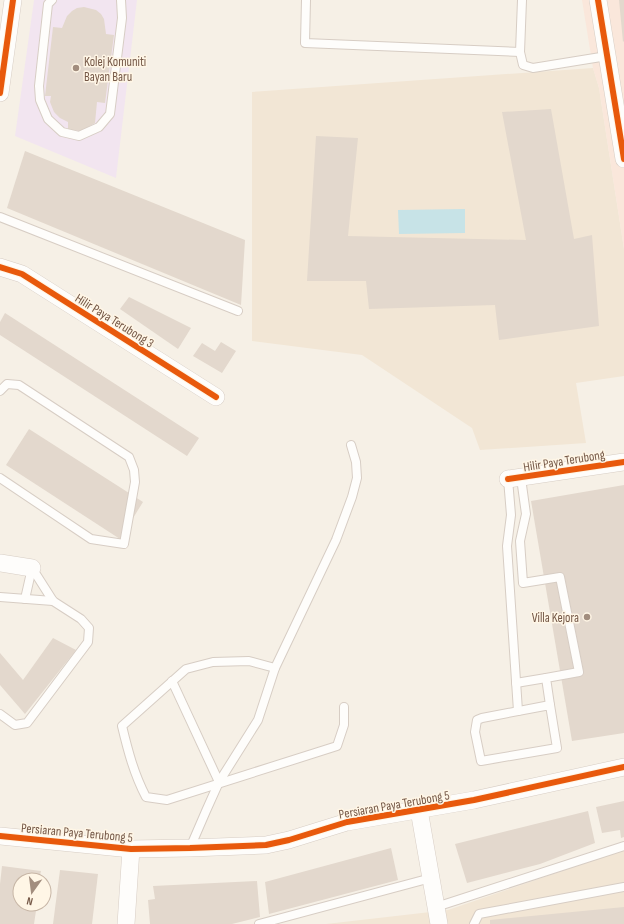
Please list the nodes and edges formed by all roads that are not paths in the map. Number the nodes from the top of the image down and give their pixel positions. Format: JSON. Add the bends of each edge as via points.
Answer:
{"nodes":[{"id":1,"x":13,"y":0,"type":"edge"},
{"id":2,"x":52,"y":0,"type":"edge"},
{"id":3,"x":121,"y":0,"type":"edge"},
{"id":4,"x":306,"y":0,"type":"edge"},
{"id":5,"x":522,"y":0,"type":"edge"},
{"id":6,"x":598,"y":0,"type":"edge"},
{"id":7,"x":520,"y":52,"type":"junction"},
{"id":8,"x":607,"y":56,"type":"junction"},
{"id":9,"x":618,"y":84,"type":"edge"},
{"id":10,"x":0,"y":93,"type":"edge"},
{"id":11,"x":624,"y":159,"type":"edge"},
{"id":12,"x":0,"y":217,"type":"edge"},
{"id":13,"x":0,"y":267,"type":"edge"},
{"id":14,"x":238,"y":311,"type":"dead end"},
{"id":15,"x":0,"y":391,"type":"edge"},
{"id":16,"x":216,"y":397,"type":"dead end"},
{"id":17,"x":351,"y":445,"type":"dead end"},
{"id":18,"x":624,"y":462,"type":"edge"},
{"id":19,"x":0,"y":478,"type":"edge"},
{"id":20,"x":514,"y":478,"type":"junction"},
{"id":21,"x":0,"y":563,"type":"edge"},
{"id":22,"x":32,"y":568,"type":"junction"},
{"id":23,"x":0,"y":597,"type":"edge"},
{"id":24,"x":25,"y":599,"type":"junction"},
{"id":25,"x":53,"y":601,"type":"junction"},
{"id":26,"x":274,"y":668,"type":"junction"},
{"id":27,"x":546,"y":678,"type":"junction"},
{"id":28,"x":172,"y":681,"type":"junction"},
{"id":29,"x":516,"y":683,"type":"junction"},
{"id":30,"x":550,"y":705,"type":"junction"},
{"id":31,"x":344,"y":707,"type":"dead end"},
{"id":32,"x":518,"y":711,"type":"junction"},
{"id":33,"x":0,"y":714,"type":"edge"},
{"id":34,"x":624,"y":767,"type":"edge"},
{"id":35,"x":219,"y":782,"type":"junction"},
{"id":36,"x":419,"y":810,"type":"junction"},
{"id":37,"x":0,"y":836,"type":"edge"},
{"id":38,"x":624,"y":846,"type":"edge"},
{"id":39,"x":190,"y":848,"type":"junction"},
{"id":40,"x":131,"y":849,"type":"junction"},
{"id":41,"x":431,"y":878,"type":"junction"},
{"id":42,"x":624,"y":887,"type":"edge"},
{"id":43,"x":436,"y":907,"type":"junction"},
{"id":44,"x":126,"y":924,"type":"edge"},
{"id":45,"x":259,"y":924,"type":"edge"},
{"id":46,"x":439,"y":924,"type":"edge"},
{"id":47,"x":474,"y":924,"type":"edge"}],
"edges":[{"from":1,"to":10,"type":"street"},
{"from":2,"to":3,"type":"lane","via":[[48,4],[39,86],[40,100],[48,119],[62,132],[79,136],[99,127],[110,114],[122,18]]},
{"from":4,"to":7,"type":"lane","via":[[305,43]]},
{"from":5,"to":7,"type":"lane"},
{"from":6,"to":8,"type":"street"},
{"from":7,"to":8,"type":"lane","via":[[524,65],[533,68]]},
{"from":8,"to":9,"type":"street"},
{"from":9,"to":11,"type":"street"},
{"from":12,"to":14,"type":"lane"},
{"from":13,"to":16,"type":"street","name":"Hilir Paya Terubong 3","via":[[22,274]]},
{"from":15,"to":19,"type":"lane","via":[[7,384],[19,385],[129,457],[135,482],[124,544],[91,539]]},
{"from":17,"to":26,"type":"lane","via":[[357,478],[352,498],[336,540]]},
{"from":18,"to":20,"type":"street","name":"Hilir Paya Terubong"},
{"from":20,"to":27,"type":"lane","via":[[526,514],[520,541],[523,584],[560,577],[579,672]]},
{"from":20,"to":29,"type":"lane","via":[[508,546]]},
{"from":21,"to":22,"type":"street"},
{"from":22,"to":24,"type":"lane"},
{"from":22,"to":25,"type":"lane"},
{"from":23,"to":24,"type":"lane"},
{"from":24,"to":25,"type":"lane"},
{"from":25,"to":33,"type":"lane","via":[[81,619],[89,628],[88,642],[27,723],[15,725]]},
{"from":26,"to":28,"type":"lane","via":[[249,661],[213,662],[186,669]]},
{"from":26,"to":35,"type":"lane","via":[[258,720]]},
{"from":27,"to":29,"type":"lane"},
{"from":27,"to":30,"type":"lane"},
{"from":28,"to":35,"type":"lane"},
{"from":28,"to":35,"type":"lane","via":[[122,726],[138,781],[146,797],[166,800]]},
{"from":29,"to":32,"type":"lane"},
{"from":30,"to":32,"type":"lane"},
{"from":30,"to":32,"type":"lane","via":[[558,748],[481,761],[475,732],[478,720]]},
{"from":31,"to":35,"type":"lane","via":[[344,725],[337,746]]},
{"from":34,"to":36,"type":"street","name":"Persiaran Paya Terubong 5"},
{"from":35,"to":39,"type":"lane"},
{"from":36,"to":39,"type":"street","name":"Persiaran Paya Terubong 5","via":[[347,822],[266,846]]},
{"from":36,"to":41,"type":"street"},
{"from":37,"to":40,"type":"street","name":"Persiaran Paya Terubong 5"},
{"from":38,"to":43,"type":"lane"},
{"from":39,"to":40,"type":"street","name":"Persiaran Paya Terubong 5"},
{"from":40,"to":44,"type":"street"},
{"from":41,"to":43,"type":"street"},
{"from":41,"to":45,"type":"lane"},
{"from":42,"to":47,"type":"lane","via":[[479,914]]},
{"from":43,"to":46,"type":"street"}]}
